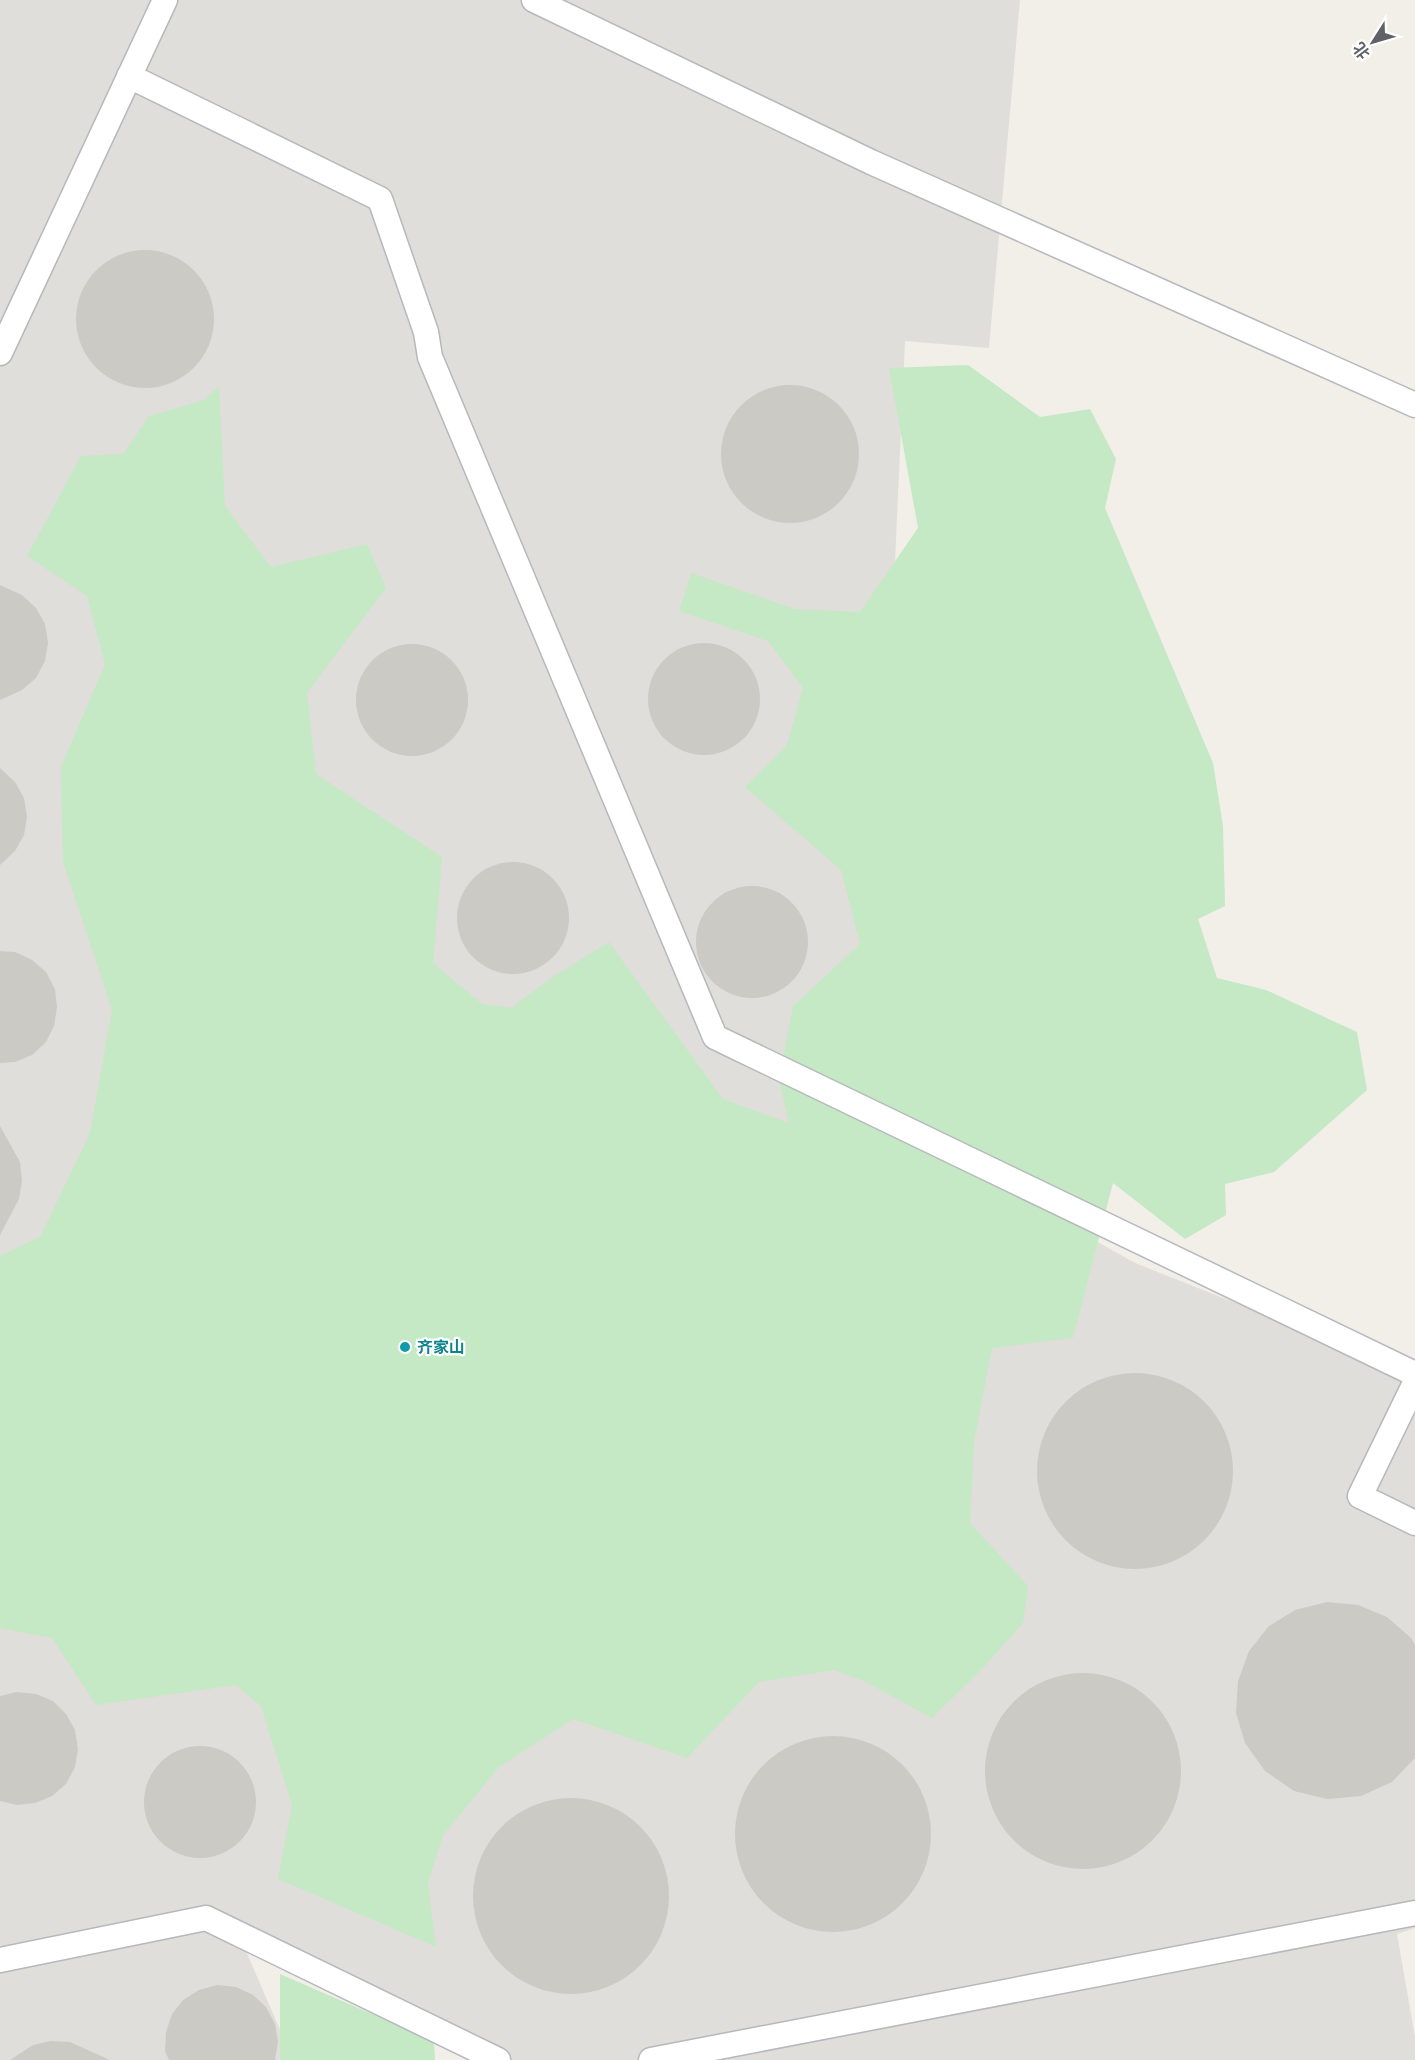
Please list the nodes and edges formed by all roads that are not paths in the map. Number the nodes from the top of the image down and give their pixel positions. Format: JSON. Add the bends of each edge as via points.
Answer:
{"nodes":[{"id":1,"x":165,"y":0,"type":"edge"},
{"id":2,"x":534,"y":0,"type":"edge"},
{"id":3,"x":129,"y":76,"type":"junction"},
{"id":4,"x":0,"y":353,"type":"edge"},
{"id":5,"x":1414,"y":399,"type":"edge"},
{"id":6,"x":1415,"y":1374,"type":"edge"},
{"id":7,"x":1415,"y":1383,"type":"edge"},
{"id":8,"x":1415,"y":1523,"type":"edge"},
{"id":9,"x":1415,"y":1913,"type":"edge"},
{"id":10,"x":0,"y":1960,"type":"edge"},
{"id":11,"x":498,"y":2060,"type":"edge"},
{"id":12,"x":651,"y":2060,"type":"edge"}],
"edges":[{"from":1,"to":3,"type":"lane"},
{"from":2,"to":5,"type":"lane","via":[[871,162]]},
{"from":3,"to":4,"type":"lane"},
{"from":3,"to":6,"type":"lane","via":[[380,199],[426,332],[430,357],[716,1037]]},
{"from":7,"to":8,"type":"lane","via":[[1360,1496]]},
{"from":9,"to":12,"type":"lane"},
{"from":10,"to":11,"type":"lane","via":[[206,1918]]}]}
